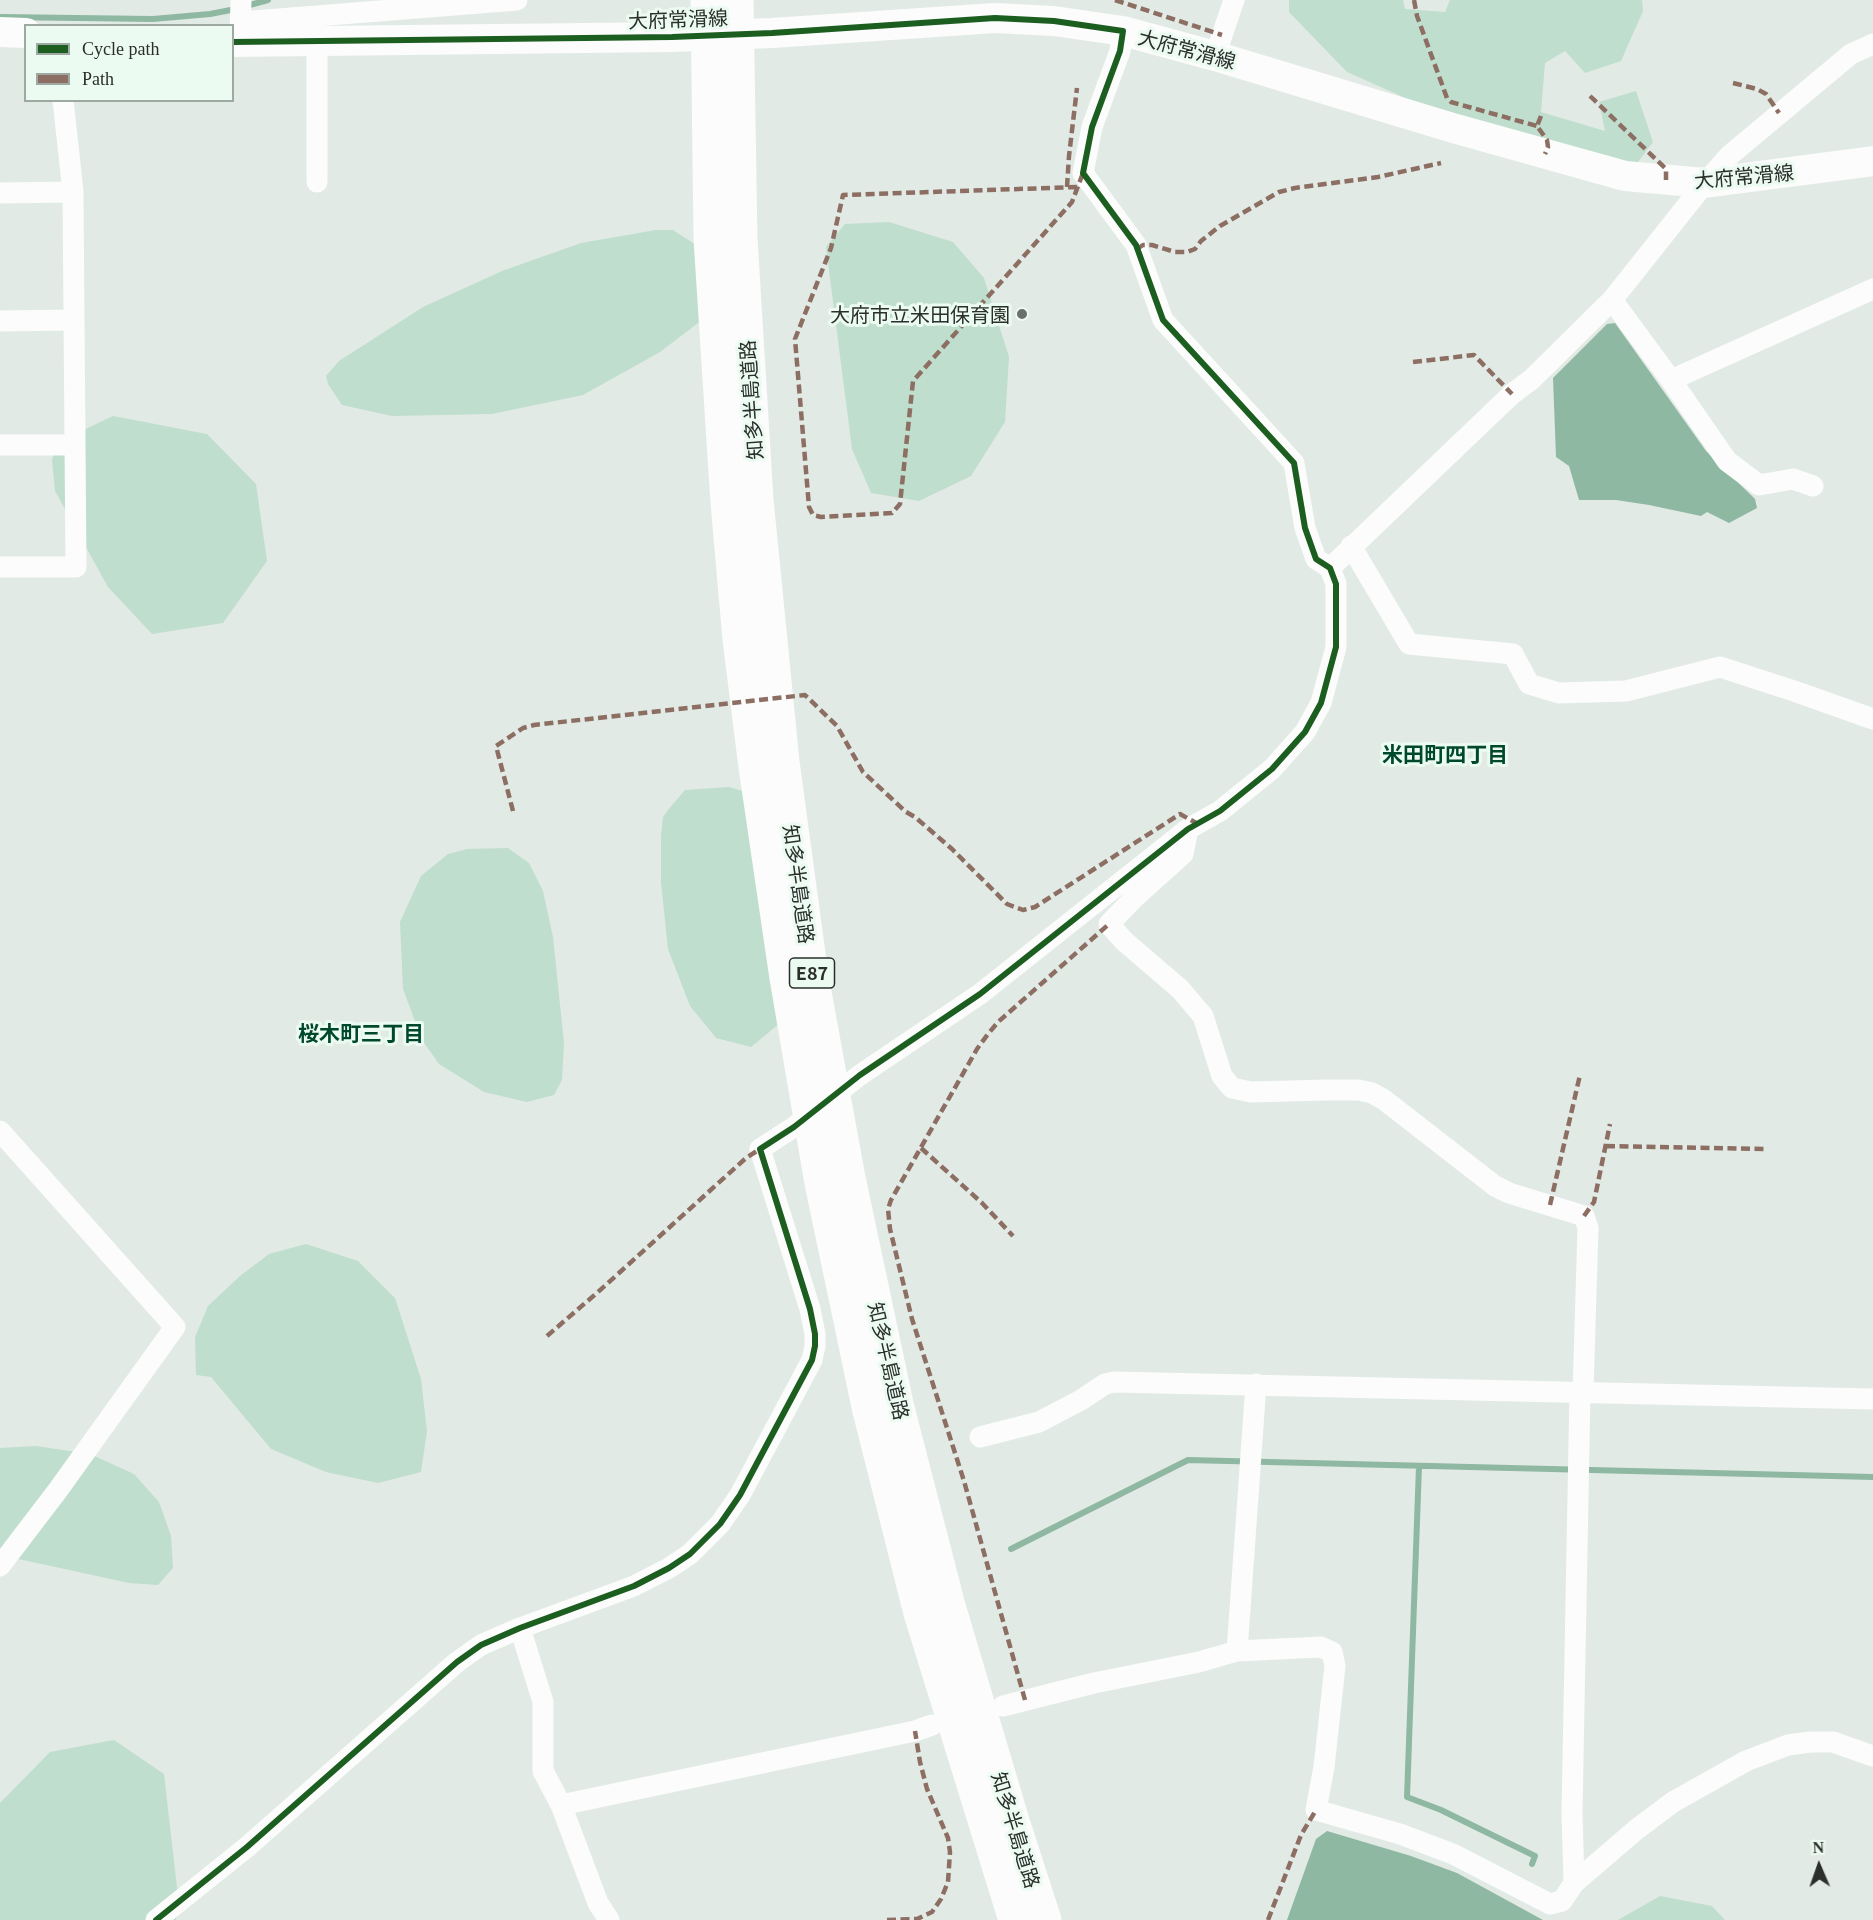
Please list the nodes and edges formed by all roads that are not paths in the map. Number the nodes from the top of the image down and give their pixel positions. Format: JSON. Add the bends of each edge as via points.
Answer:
{"nodes":[{"id":1,"x":242,"y":0,"type":"edge"},
{"id":2,"x":517,"y":0,"type":"edge"},
{"id":3,"x":707,"y":0,"type":"edge"},
{"id":4,"x":737,"y":0,"type":"edge"},
{"id":5,"x":1234,"y":0,"type":"edge"},
{"id":6,"x":0,"y":32,"type":"edge"},
{"id":7,"x":1123,"y":32,"type":"junction"},
{"id":8,"x":24,"y":33,"type":"edge"},
{"id":9,"x":238,"y":35,"type":"edge"},
{"id":10,"x":318,"y":42,"type":"junction"},
{"id":11,"x":1873,"y":44,"type":"edge"},
{"id":12,"x":1215,"y":56,"type":"junction"},
{"id":13,"x":63,"y":102,"type":"edge"},
{"id":14,"x":1873,"y":161,"type":"edge"},
{"id":15,"x":317,"y":182,"type":"dead end"},
{"id":16,"x":1705,"y":183,"type":"junction"},
{"id":17,"x":73,"y":192,"type":"junction"},
{"id":18,"x":0,"y":193,"type":"edge"},
{"id":19,"x":1873,"y":289,"type":"edge"},
{"id":20,"x":1612,"y":300,"type":"junction"},
{"id":21,"x":74,"y":320,"type":"junction"},
{"id":22,"x":0,"y":321,"type":"edge"},
{"id":23,"x":1671,"y":380,"type":"junction"},
{"id":24,"x":0,"y":445,"type":"edge"},
{"id":25,"x":75,"y":445,"type":"junction"},
{"id":26,"x":1813,"y":486,"type":"dead end"},
{"id":27,"x":1351,"y":546,"type":"junction"},
{"id":28,"x":0,"y":567,"type":"edge"},
{"id":29,"x":1330,"y":568,"type":"junction"},
{"id":30,"x":1873,"y":719,"type":"edge"},
{"id":31,"x":1188,"y":829,"type":"junction"},
{"id":32,"x":0,"y":1131,"type":"edge"},
{"id":33,"x":1256,"y":1384,"type":"junction"},
{"id":34,"x":1581,"y":1391,"type":"junction"},
{"id":35,"x":1873,"y":1399,"type":"edge"},
{"id":36,"x":980,"y":1437,"type":"dead end"},
{"id":37,"x":0,"y":1566,"type":"edge"},
{"id":38,"x":520,"y":1628,"type":"junction"},
{"id":39,"x":1237,"y":1651,"type":"junction"},
{"id":40,"x":1003,"y":1706,"type":"dead end"},
{"id":41,"x":932,"y":1725,"type":"dead end"},
{"id":42,"x":1873,"y":1756,"type":"edge"},
{"id":43,"x":561,"y":1804,"type":"junction"},
{"id":44,"x":1574,"y":1883,"type":"junction"},
{"id":45,"x":156,"y":1920,"type":"edge"},
{"id":46,"x":609,"y":1920,"type":"edge"},
{"id":47,"x":1015,"y":1920,"type":"edge"},
{"id":48,"x":1045,"y":1920,"type":"edge"}],
"edges":[{"from":1,"to":9,"type":"street"},
{"from":2,"to":9,"type":"street"},
{"from":3,"to":47,"type":"highway","name":"知多半島道路","number":"E87","via":[[711,239],[727,503],[753,756],[786,978],[820,1183],[869,1411],[920,1613]]},
{"from":4,"to":48,"type":"highway","name":"知多半島道路","number":"E87","via":[[741,239],[757,500],[782,751],[812,975],[849,1178],[897,1404],[949,1606]]},
{"from":5,"to":12,"type":"street"},
{"from":6,"to":8,"type":"main road"},
{"from":7,"to":10,"type":"main road","name":"大府常滑線","via":[[1054,21],[995,18],[672,37]]},
{"from":7,"to":12,"type":"main road","name":"大府常滑線"},
{"from":7,"to":29,"type":"street","via":[[1120,51],[1092,127],[1083,173],[1136,245],[1163,320],[1294,463],[1305,528],[1316,559]]},
{"from":9,"to":10,"type":"main road","name":"大府常滑線"},
{"from":10,"to":15,"type":"street"},
{"from":11,"to":16,"type":"street","via":[[1851,54],[1777,114]]},
{"from":12,"to":16,"type":"main road","name":"大府常滑線","via":[[1625,176]]},
{"from":13,"to":17,"type":"street"},
{"from":14,"to":16,"type":"main road","name":"大府常滑線"},
{"from":16,"to":20,"type":"street"},
{"from":17,"to":18,"type":"street"},
{"from":17,"to":21,"type":"street"},
{"from":19,"to":23,"type":"street"},
{"from":20,"to":23,"type":"street"},
{"from":20,"to":27,"type":"street","via":[[1532,380],[1512,394]]},
{"from":21,"to":22,"type":"street"},
{"from":21,"to":25,"type":"street"},
{"from":23,"to":26,"type":"street","via":[[1727,461],[1759,485],[1793,478]]},
{"from":24,"to":25,"type":"street"},
{"from":25,"to":28,"type":"street","via":[[76,567]]},
{"from":27,"to":29,"type":"street"},
{"from":27,"to":30,"type":"street","via":[[1409,644],[1513,654],[1529,684],[1559,693],[1626,691],[1720,667]]},
{"from":29,"to":31,"type":"street","via":[[1336,584],[1336,647],[1321,703],[1305,732],[1272,770],[1220,811]]},
{"from":31,"to":34,"type":"street","via":[[1183,854],[1108,924],[1180,989],[1203,1016],[1222,1076],[1232,1088],[1251,1092],[1326,1089],[1372,1093],[1495,1186],[1584,1216],[1588,1228]]},
{"from":31,"to":38,"type":"street","via":[[980,994],[760,1149],[810,1309],[815,1334],[812,1360],[740,1495],[720,1524],[690,1554],[634,1586]]},
{"from":32,"to":37,"type":"street","via":[[175,1328]]},
{"from":33,"to":34,"type":"street"},
{"from":33,"to":36,"type":"street","via":[[1114,1382],[1039,1422]]},
{"from":33,"to":39,"type":"street"},
{"from":34,"to":35,"type":"street"},
{"from":34,"to":44,"type":"street","via":[[1572,1812]]},
{"from":38,"to":43,"type":"street","via":[[543,1702],[543,1771]]},
{"from":38,"to":45,"type":"street","via":[[457,1662],[247,1847]]},
{"from":39,"to":40,"type":"street"},
{"from":39,"to":44,"type":"street","via":[[1321,1647],[1332,1652],[1334,1677],[1316,1810],[1453,1854],[1550,1904],[1562,1901]]},
{"from":41,"to":43,"type":"street"},
{"from":42,"to":44,"type":"street","via":[[1833,1742],[1810,1742],[1788,1745],[1746,1761],[1673,1802]]},
{"from":43,"to":46,"type":"street","via":[[598,1903]]}]}
